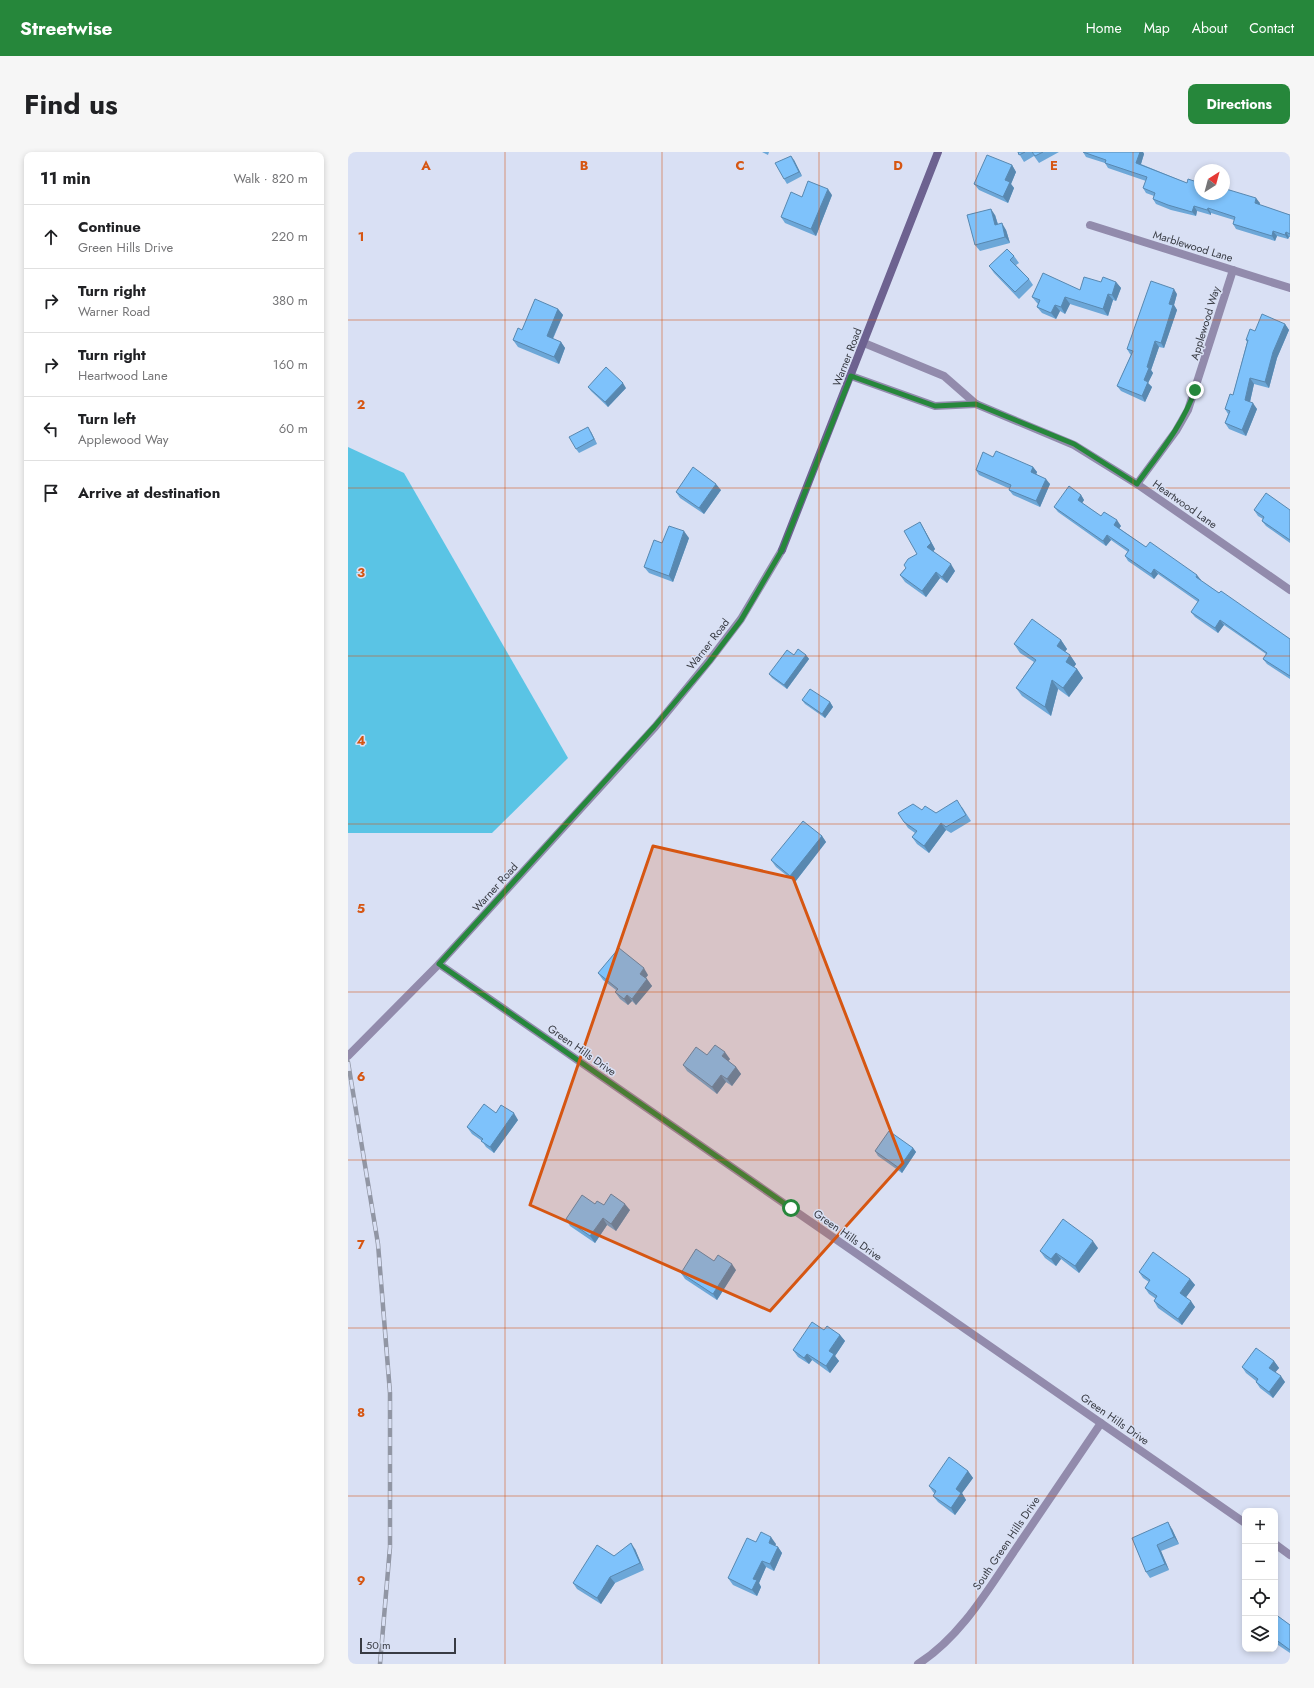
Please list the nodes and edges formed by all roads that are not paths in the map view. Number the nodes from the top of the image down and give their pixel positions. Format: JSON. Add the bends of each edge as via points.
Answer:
{"nodes":[{"id":1,"x":938,"y":152,"type":"edge"},
{"id":2,"x":1090,"y":225,"type":"dead end"},
{"id":3,"x":1233,"y":270,"type":"junction"},
{"id":4,"x":1290,"y":288,"type":"edge"},
{"id":5,"x":864,"y":343,"type":"junction"},
{"id":6,"x":851,"y":376,"type":"junction"},
{"id":7,"x":976,"y":404,"type":"junction"},
{"id":8,"x":1137,"y":484,"type":"junction"},
{"id":9,"x":1290,"y":590,"type":"edge"},
{"id":10,"x":439,"y":964,"type":"junction"},
{"id":11,"x":348,"y":1056,"type":"edge"},
{"id":12,"x":1101,"y":1424,"type":"junction"},
{"id":13,"x":1242,"y":1521,"type":"edge"},
{"id":14,"x":1278,"y":1546,"type":"edge"},
{"id":15,"x":1290,"y":1555,"type":"edge"},
{"id":16,"x":918,"y":1664,"type":"edge"}],
"edges":[{"from":1,"to":5,"type":"street","name":"Warner Road"},
{"from":2,"to":3,"type":"street","name":"Marblewood Lane"},
{"from":3,"to":4,"type":"street","name":"Marblewood Lane"},
{"from":3,"to":8,"type":"street","name":"Applewood Way","via":[[1188,410],[1176,431]]},
{"from":5,"to":6,"type":"street","name":"Warner Road"},
{"from":5,"to":7,"type":"street","name":"Heartwood Lane","via":[[944,376]]},
{"from":6,"to":7,"type":"street","name":"Heartwood Lane","via":[[935,406]]},
{"from":6,"to":10,"type":"street","name":"Warner Road","via":[[782,550],[741,620],[654,727]]},
{"from":7,"to":8,"type":"street","name":"Heartwood Lane","via":[[1074,444]]},
{"from":8,"to":9,"type":"street","name":"Heartwood Lane"},
{"from":10,"to":11,"type":"street","name":"Warner Road"},
{"from":10,"to":12,"type":"street","name":"Green Hills Drive"},
{"from":12,"to":13,"type":"street","name":"Green Hills Drive"},
{"from":12,"to":16,"type":"street","name":"South Green Hills Drive","via":[[983,1597],[954,1634]]},
{"from":14,"to":15,"type":"street"}]}
